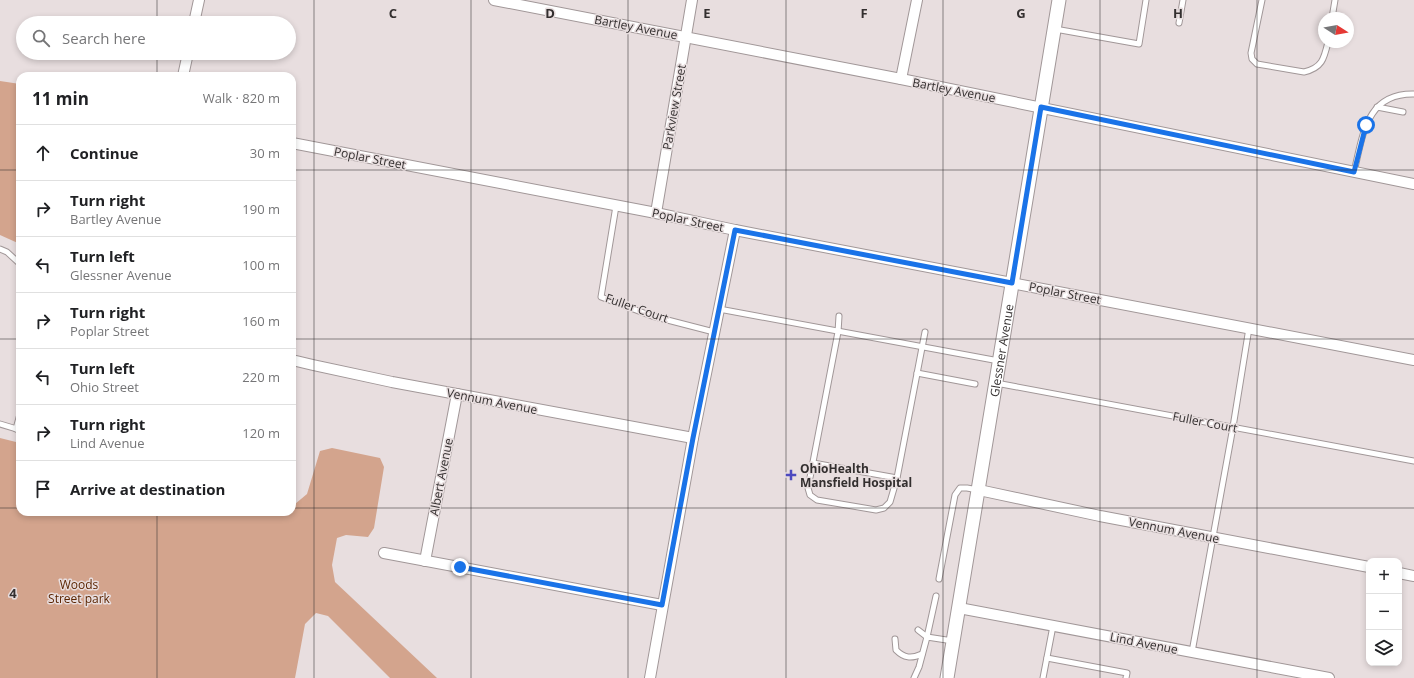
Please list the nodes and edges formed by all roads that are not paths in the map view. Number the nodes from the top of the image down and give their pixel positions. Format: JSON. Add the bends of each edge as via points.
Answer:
{"nodes":[{"id":1,"x":199,"y":0,"type":"edge"},
{"id":2,"x":692,"y":0,"type":"edge"},
{"id":3,"x":917,"y":0,"type":"edge"},
{"id":4,"x":1059,"y":0,"type":"edge"},
{"id":5,"x":1146,"y":0,"type":"edge"},
{"id":6,"x":1183,"y":0,"type":"edge"},
{"id":7,"x":1262,"y":0,"type":"edge"},
{"id":8,"x":1336,"y":0,"type":"edge"},
{"id":9,"x":500,"y":1,"type":"edge"},
{"id":10,"x":1333,"y":12,"type":"edge"},
{"id":11,"x":196,"y":16,"type":"edge"},
{"id":12,"x":1179,"y":23,"type":"dead end"},
{"id":13,"x":1054,"y":29,"type":"junction"},
{"id":14,"x":686,"y":36,"type":"junction"},
{"id":15,"x":1327,"y":48,"type":"edge"},
{"id":16,"x":186,"y":60,"type":"edge"},
{"id":17,"x":184,"y":72,"type":"edge"},
{"id":18,"x":901,"y":79,"type":"junction"},
{"id":19,"x":1414,"y":94,"type":"edge"},
{"id":20,"x":1041,"y":107,"type":"junction"},
{"id":21,"x":1377,"y":107,"type":"junction"},
{"id":22,"x":1403,"y":112,"type":"dead end"},
{"id":23,"x":296,"y":144,"type":"edge"},
{"id":24,"x":1354,"y":172,"type":"junction"},
{"id":25,"x":1414,"y":184,"type":"edge"},
{"id":26,"x":616,"y":206,"type":"junction"},
{"id":27,"x":656,"y":213,"type":"junction"},
{"id":28,"x":735,"y":230,"type":"junction"},
{"id":29,"x":0,"y":248,"type":"edge"},
{"id":30,"x":16,"y":260,"type":"edge"},
{"id":31,"x":1012,"y":283,"type":"junction"},
{"id":32,"x":719,"y":309,"type":"junction"},
{"id":33,"x":839,"y":316,"type":"dead end"},
{"id":34,"x":1249,"y":328,"type":"junction"},
{"id":35,"x":714,"y":332,"type":"junction"},
{"id":36,"x":838,"y":332,"type":"junction"},
{"id":37,"x":925,"y":332,"type":"dead end"},
{"id":38,"x":922,"y":347,"type":"junction"},
{"id":39,"x":1414,"y":360,"type":"edge"},
{"id":40,"x":296,"y":361,"type":"edge"},
{"id":41,"x":1000,"y":361,"type":"junction"},
{"id":42,"x":917,"y":373,"type":"junction"},
{"id":43,"x":996,"y":383,"type":"junction"},
{"id":44,"x":975,"y":384,"type":"dead end"},
{"id":45,"x":457,"y":394,"type":"junction"},
{"id":46,"x":0,"y":424,"type":"edge"},
{"id":47,"x":1233,"y":427,"type":"junction"},
{"id":48,"x":16,"y":429,"type":"edge"},
{"id":49,"x":693,"y":438,"type":"junction"},
{"id":50,"x":1414,"y":461,"type":"edge"},
{"id":51,"x":812,"y":463,"type":"junction"},
{"id":52,"x":897,"y":478,"type":"junction"},
{"id":53,"x":979,"y":490,"type":"junction"},
{"id":54,"x":1213,"y":538,"type":"junction"},
{"id":55,"x":384,"y":553,"type":"dead end"},
{"id":56,"x":425,"y":561,"type":"junction"},
{"id":57,"x":1366,"y":566,"type":"edge"},
{"id":58,"x":1402,"y":574,"type":"edge"},
{"id":59,"x":1414,"y":576,"type":"edge"},
{"id":60,"x":939,"y":579,"type":"dead end"},
{"id":61,"x":936,"y":596,"type":"dead end"},
{"id":62,"x":662,"y":605,"type":"junction"},
{"id":63,"x":959,"y":608,"type":"junction"},
{"id":64,"x":1053,"y":626,"type":"junction"},
{"id":65,"x":918,"y":630,"type":"dead end"},
{"id":66,"x":927,"y":638,"type":"junction"},
{"id":67,"x":895,"y":639,"type":"dead end"},
{"id":68,"x":954,"y":641,"type":"junction"},
{"id":69,"x":1192,"y":652,"type":"junction"},
{"id":70,"x":922,"y":654,"type":"junction"},
{"id":71,"x":1047,"y":658,"type":"junction"},
{"id":72,"x":650,"y":678,"type":"edge"},
{"id":73,"x":914,"y":678,"type":"edge"},
{"id":74,"x":947,"y":678,"type":"edge"},
{"id":75,"x":1044,"y":678,"type":"edge"},
{"id":76,"x":1126,"y":678,"type":"edge"},
{"id":77,"x":1329,"y":678,"type":"edge"}],
"edges":[{"from":1,"to":11,"type":"street"},
{"from":2,"to":14,"type":"street","name":"Parkview Street"},
{"from":3,"to":18,"type":"street"},
{"from":4,"to":13,"type":"street","name":"Glessner Avenue"},
{"from":5,"to":13,"type":"lane","via":[[1139,44]]},
{"from":6,"to":12,"type":"lane"},
{"from":7,"to":15,"type":"lane","via":[[1251,53],[1257,64],[1304,72],[1319,65]]},
{"from":8,"to":10,"type":"lane"},
{"from":9,"to":14,"type":"street","name":"Bartley Avenue"},
{"from":13,"to":20,"type":"street","name":"Glessner Avenue"},
{"from":14,"to":18,"type":"street","name":"Bartley Avenue"},
{"from":14,"to":27,"type":"street","name":"Parkview Street"},
{"from":16,"to":17,"type":"street"},
{"from":18,"to":20,"type":"street","name":"Bartley Avenue"},
{"from":19,"to":21,"type":"lane","via":[[1397,95]]},
{"from":20,"to":24,"type":"street","name":"Bartley Avenue"},
{"from":20,"to":31,"type":"street","name":"Glessner Avenue"},
{"from":21,"to":22,"type":"lane"},
{"from":21,"to":24,"type":"lane","via":[[1366,125]]},
{"from":23,"to":26,"type":"street","name":"Poplar Street"},
{"from":24,"to":25,"type":"street","name":"Bartley Avenue"},
{"from":26,"to":27,"type":"street","name":"Poplar Street"},
{"from":26,"to":35,"type":"lane","name":"Fuller Court","via":[[600,297],[652,316]]},
{"from":27,"to":28,"type":"street","name":"Poplar Street"},
{"from":28,"to":31,"type":"street","name":"Poplar Street"},
{"from":28,"to":32,"type":"street"},
{"from":29,"to":30,"type":"lane"},
{"from":31,"to":34,"type":"street","name":"Poplar Street"},
{"from":31,"to":41,"type":"street","name":"Glessner Avenue"},
{"from":32,"to":35,"type":"street"},
{"from":32,"to":36,"type":"lane"},
{"from":33,"to":36,"type":"lane"},
{"from":34,"to":39,"type":"street","name":"Poplar Street"},
{"from":34,"to":47,"type":"lane"},
{"from":35,"to":49,"type":"street"},
{"from":36,"to":38,"type":"lane"},
{"from":36,"to":51,"type":"lane"},
{"from":37,"to":38,"type":"lane"},
{"from":38,"to":41,"type":"lane"},
{"from":38,"to":42,"type":"lane"},
{"from":40,"to":45,"type":"street","name":"Vennum Avenue"},
{"from":41,"to":43,"type":"street","name":"Glessner Avenue"},
{"from":42,"to":44,"type":"lane"},
{"from":42,"to":52,"type":"lane"},
{"from":43,"to":47,"type":"lane","name":"Fuller Court"},
{"from":43,"to":53,"type":"street","name":"Glessner Avenue"},
{"from":45,"to":49,"type":"street","name":"Vennum Avenue"},
{"from":45,"to":56,"type":"street","name":"Albert Avenue"},
{"from":46,"to":48,"type":"lane"},
{"from":47,"to":50,"type":"lane","name":"Fuller Court"},
{"from":47,"to":54,"type":"lane"},
{"from":49,"to":62,"type":"street"},
{"from":51,"to":52,"type":"lane"},
{"from":51,"to":52,"type":"lane","via":[[808,488],[810,496],[817,500],[876,510],[884,508],[890,502]]},
{"from":53,"to":54,"type":"street","name":"Vennum Avenue"},
{"from":53,"to":60,"type":"lane","via":[[960,488],[955,495]]},
{"from":53,"to":63,"type":"street","name":"Glessner Avenue"},
{"from":54,"to":57,"type":"street","name":"Vennum Avenue"},
{"from":54,"to":69,"type":"lane"},
{"from":55,"to":56,"type":"street"},
{"from":56,"to":62,"type":"street"},
{"from":58,"to":59,"type":"street"},
{"from":61,"to":66,"type":"lane"},
{"from":62,"to":72,"type":"street"},
{"from":63,"to":64,"type":"street","name":"Lind Avenue"},
{"from":63,"to":68,"type":"street","name":"Glessner Avenue"},
{"from":64,"to":69,"type":"street","name":"Lind Avenue"},
{"from":64,"to":71,"type":"lane"},
{"from":65,"to":66,"type":"lane"},
{"from":66,"to":68,"type":"lane"},
{"from":66,"to":70,"type":"lane"},
{"from":67,"to":70,"type":"lane","via":[[896,650],[902,656],[907,658]]},
{"from":68,"to":74,"type":"street","name":"Glessner Avenue"},
{"from":69,"to":77,"type":"street","name":"Lind Avenue"},
{"from":70,"to":73,"type":"lane"},
{"from":71,"to":75,"type":"lane"},
{"from":71,"to":76,"type":"lane","via":[[1127,673]]}]}
